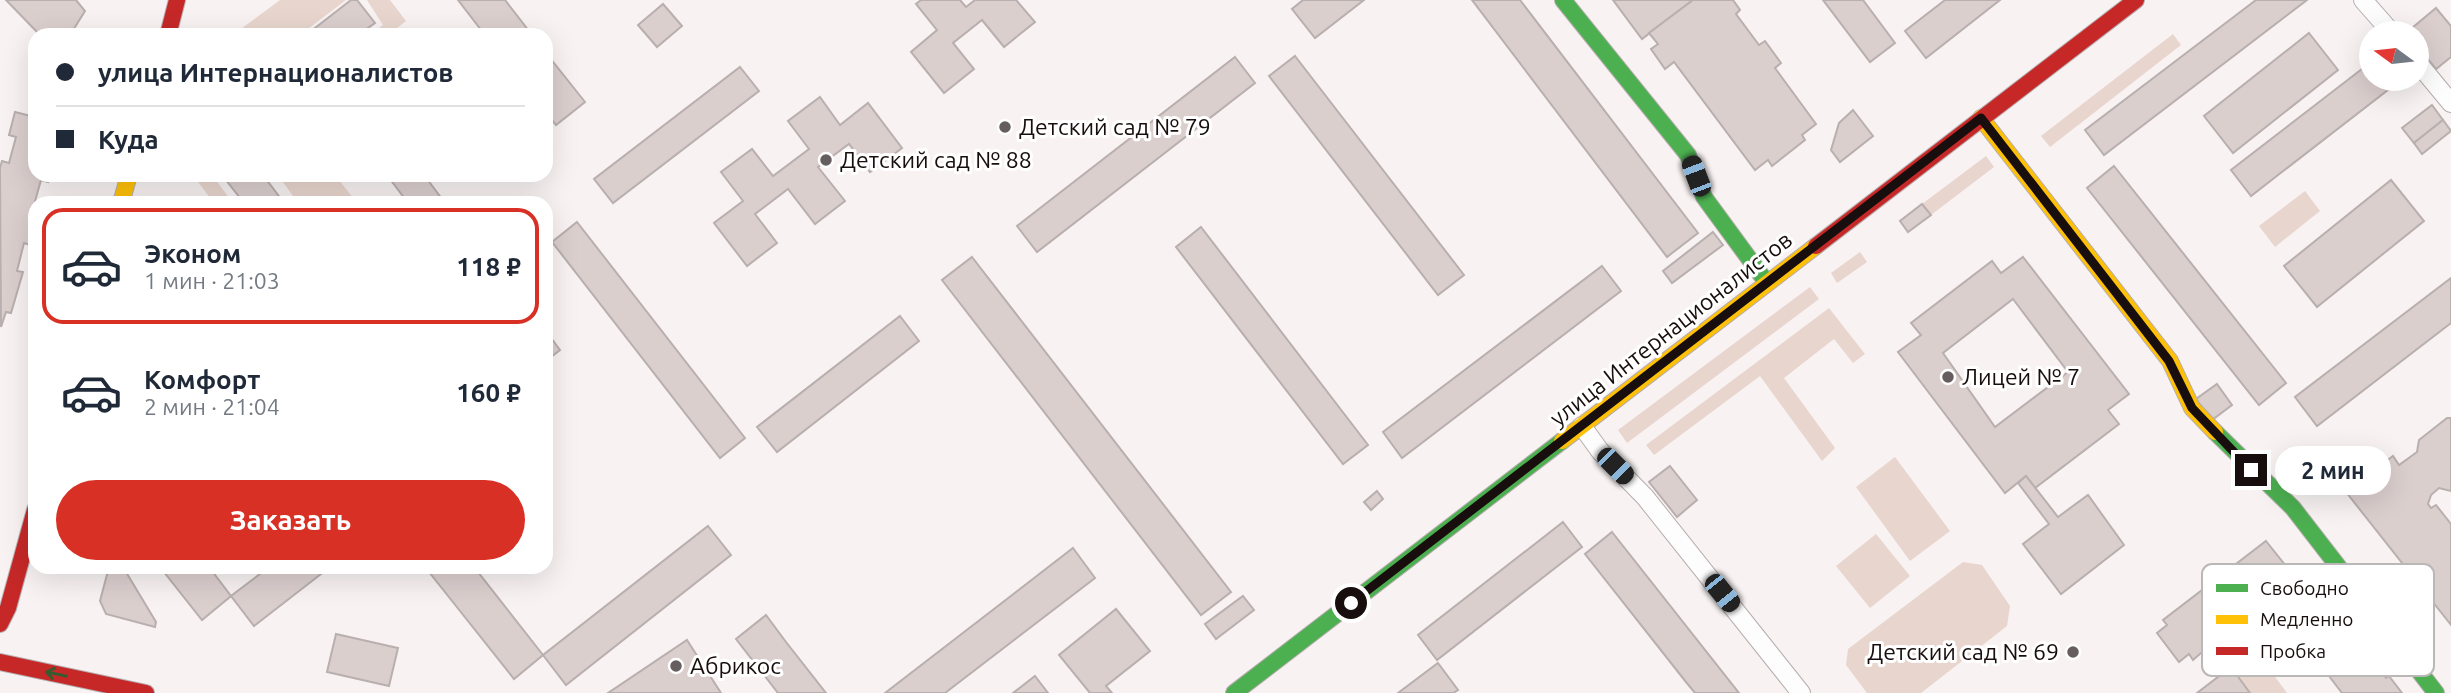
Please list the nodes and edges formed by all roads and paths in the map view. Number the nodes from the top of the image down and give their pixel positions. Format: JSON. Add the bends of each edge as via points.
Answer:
{"nodes":[{"id":1,"x":177,"y":0,"type":"edge"},
{"id":2,"x":1563,"y":0,"type":"edge"},
{"id":3,"x":2136,"y":0,"type":"edge"},
{"id":4,"x":2363,"y":0,"type":"edge"},
{"id":5,"x":2381,"y":21,"type":"edge"},
{"id":6,"x":169,"y":28,"type":"edge"},
{"id":7,"x":2429,"y":76,"type":"edge"},
{"id":8,"x":2451,"y":103,"type":"edge"},
{"id":9,"x":1981,"y":118,"type":"junction"},
{"id":10,"x":1768,"y":283,"type":"junction"},
{"id":11,"x":1583,"y":426,"type":"junction"},
{"id":12,"x":28,"y":535,"type":"edge"},
{"id":13,"x":2336,"y":564,"type":"edge"},
{"id":14,"x":0,"y":624,"type":"edge"},
{"id":15,"x":0,"y":662,"type":"edge"},
{"id":16,"x":2423,"y":676,"type":"edge"},
{"id":17,"x":146,"y":693,"type":"edge"},
{"id":18,"x":1234,"y":693,"type":"edge"},
{"id":19,"x":1801,"y":693,"type":"edge"},
{"id":20,"x":2436,"y":693,"type":"edge"}],
"edges":[{"from":1,"to":6,"type":"street"},
{"from":2,"to":10,"type":"street","via":[[1688,155],[1704,197]]},
{"from":3,"to":9,"type":"street","name":"улица Интернационалистов"},
{"from":4,"to":5,"type":"street"},
{"from":7,"to":8,"type":"street"},
{"from":9,"to":10,"type":"street","name":"улица Интернационалистов"},
{"from":9,"to":13,"type":"street","via":[[2169,361],[2192,408],[2293,508]]},
{"from":10,"to":11,"type":"street","name":"улица Интернационалистов"},
{"from":11,"to":18,"type":"street","name":"улица Интернационалистов"},
{"from":11,"to":19,"type":"street"},
{"from":12,"to":14,"type":"street"},
{"from":17,"to":15,"type":"street","one_way":true},
{"from":16,"to":20,"type":"street"}]}
